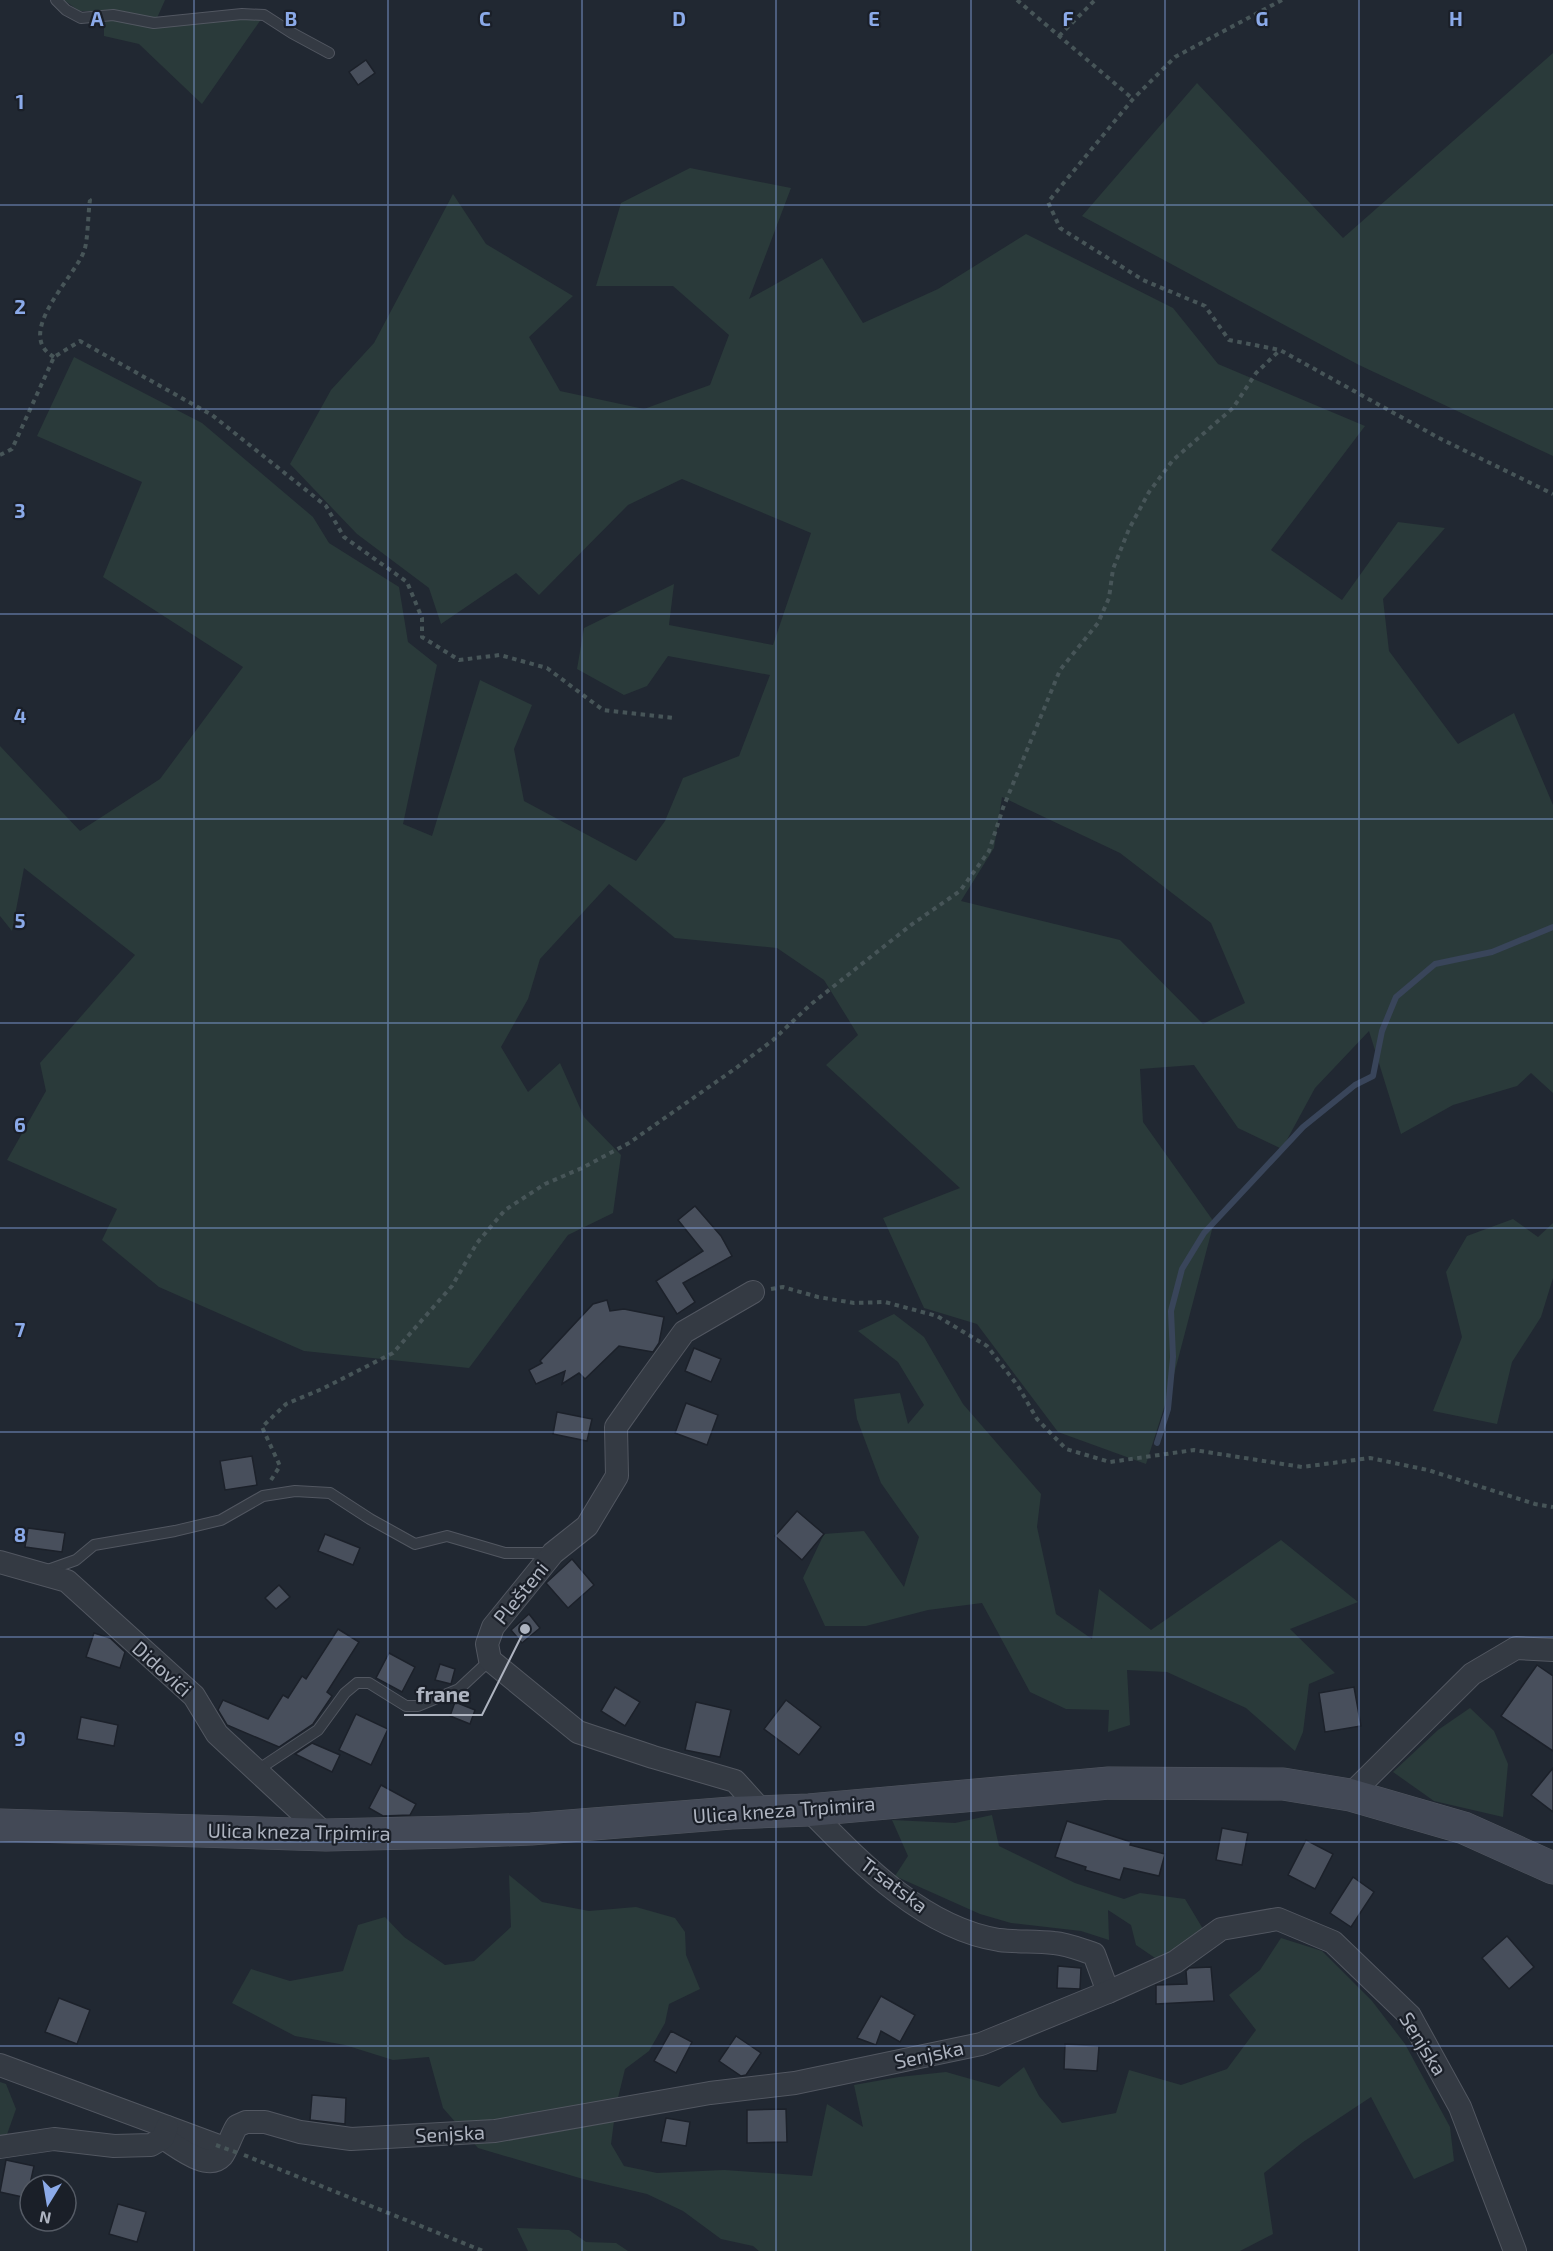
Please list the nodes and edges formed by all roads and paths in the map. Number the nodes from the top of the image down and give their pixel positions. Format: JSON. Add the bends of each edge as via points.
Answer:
{"nodes":[{"id":1,"x":56,"y":0,"type":"edge"},
{"id":2,"x":1017,"y":0,"type":"edge"},
{"id":3,"x":1095,"y":0,"type":"edge"},
{"id":4,"x":1282,"y":0,"type":"edge"},
{"id":5,"x":1059,"y":36,"type":"junction"},
{"id":6,"x":330,"y":52,"type":"dead end"},
{"id":7,"x":1133,"y":99,"type":"junction"},
{"id":8,"x":87,"y":197,"type":"dead end"},
{"id":9,"x":1280,"y":350,"type":"junction"},
{"id":10,"x":54,"y":357,"type":"junction"},
{"id":11,"x":0,"y":455,"type":"edge"},
{"id":12,"x":1553,"y":494,"type":"edge"},
{"id":13,"x":675,"y":718,"type":"dead end"},
{"id":14,"x":753,"y":1292,"type":"joint"},
{"id":15,"x":263,"y":1496,"type":"junction"},
{"id":16,"x":1553,"y":1507,"type":"edge"},
{"id":17,"x":553,"y":1553,"type":"junction"},
{"id":18,"x":0,"y":1562,"type":"edge"},
{"id":19,"x":39,"y":1573,"type":"junction"},
{"id":20,"x":1553,"y":1650,"type":"edge"},
{"id":21,"x":490,"y":1660,"type":"junction"},
{"id":22,"x":256,"y":1771,"type":"junction"},
{"id":23,"x":1350,"y":1795,"type":"junction"},
{"id":24,"x":809,"y":1810,"type":"junction"},
{"id":25,"x":763,"y":1812,"type":"junction"},
{"id":26,"x":0,"y":1825,"type":"edge"},
{"id":27,"x":326,"y":1835,"type":"junction"},
{"id":28,"x":1553,"y":1868,"type":"edge"},
{"id":29,"x":1108,"y":1992,"type":"junction"},
{"id":30,"x":0,"y":2065,"type":"edge"},
{"id":31,"x":165,"y":2132,"type":"junction"},
{"id":32,"x":216,"y":2145,"type":"joint"},
{"id":33,"x":0,"y":2147,"type":"edge"},
{"id":34,"x":483,"y":2251,"type":"edge"},
{"id":35,"x":1515,"y":2251,"type":"edge"}],
"edges":[{"from":1,"to":6,"type":"lane","via":[[81,18],[112,15],[154,23],[264,15]]},
{"from":2,"to":5,"type":"path"},
{"from":3,"to":5,"type":"path"},
{"from":4,"to":7,"type":"path","via":[[1175,57]]},
{"from":5,"to":7,"type":"path"},
{"from":7,"to":9,"type":"path","via":[[1048,202],[1060,228],[1143,280],[1205,306],[1229,340]]},
{"from":8,"to":10,"type":"path","via":[[90,200],[84,251],[46,311],[41,327],[42,344]]},
{"from":9,"to":12,"type":"path","via":[[1439,438]]},
{"from":9,"to":15,"type":"path","via":[[1256,373],[1233,408],[1173,460],[1149,492],[1113,568],[1109,598],[1098,623],[1060,670],[989,851],[960,891],[911,925],[736,1068],[629,1143],[545,1184],[505,1210],[477,1243],[452,1286],[393,1353],[286,1404],[262,1427],[280,1466]]},
{"from":10,"to":11,"type":"path","via":[[12,449]]},
{"from":10,"to":13,"type":"path","via":[[80,341],[212,415],[326,506],[344,537],[407,582],[422,618],[422,637],[459,660],[500,655],[548,668],[603,710]]},
{"from":14,"to":16,"type":"path","via":[[783,1287],[854,1303],[885,1302],[937,1316],[987,1346],[1018,1386],[1036,1419],[1066,1449],[1110,1462],[1194,1450],[1302,1467],[1370,1458],[1428,1470]]},
{"from":14,"to":17,"type":"street","name":"Plešteni","via":[[684,1332],[616,1427],[617,1476],[587,1526]]},
{"from":15,"to":17,"type":"lane","via":[[295,1491],[330,1493],[415,1544],[447,1536],[505,1553]]},
{"from":15,"to":19,"type":"lane","via":[[221,1520],[93,1545],[76,1560]]},
{"from":17,"to":21,"type":"street","name":"Plešteni","via":[[493,1627],[487,1644]]},
{"from":18,"to":19,"type":"street","name":"Didovići"},
{"from":19,"to":22,"type":"street","name":"Didovići","via":[[67,1581],[194,1696],[217,1734]]},
{"from":20,"to":23,"type":"street","via":[[1516,1648],[1472,1674]]},
{"from":21,"to":22,"type":"lane","via":[[459,1689],[418,1706],[406,1706],[369,1683],[357,1683],[318,1730]]},
{"from":21,"to":25,"type":"street","via":[[578,1732],[735,1780]]},
{"from":22,"to":27,"type":"street","name":"Didovići"},
{"from":23,"to":24,"type":"main road","name":"Ulica kneza Trpimira","via":[[1283,1784],[1109,1783]]},
{"from":23,"to":28,"type":"main road","name":"Ulica kneza Trpimira","via":[[1464,1828]]},
{"from":24,"to":25,"type":"main road","name":"Ulica kneza Trpimira"},
{"from":24,"to":29,"type":"street","name":"Trsatska","via":[[905,1899],[954,1926],[999,1940],[1057,1943],[1094,1954]]},
{"from":25,"to":27,"type":"main road","name":"Ulica kneza Trpimira","via":[[531,1829]]},
{"from":26,"to":27,"type":"main road","name":"Ulica kneza Trpimira"},
{"from":29,"to":31,"type":"street","name":"Senjska","via":[[981,2044],[795,2083],[710,2093],[495,2131],[351,2139],[300,2132],[265,2122],[246,2122],[237,2126],[223,2155],[204,2162]]},
{"from":29,"to":35,"type":"street","name":"Senjska","via":[[1175,1962],[1221,1929],[1278,1919],[1333,1942],[1410,2016],[1460,2107]]},
{"from":30,"to":31,"type":"street"},
{"from":31,"to":32,"type":"street"},
{"from":31,"to":33,"type":"street","via":[[151,2145],[114,2146],[54,2139]]},
{"from":32,"to":34,"type":"path","bridge":true}]}
